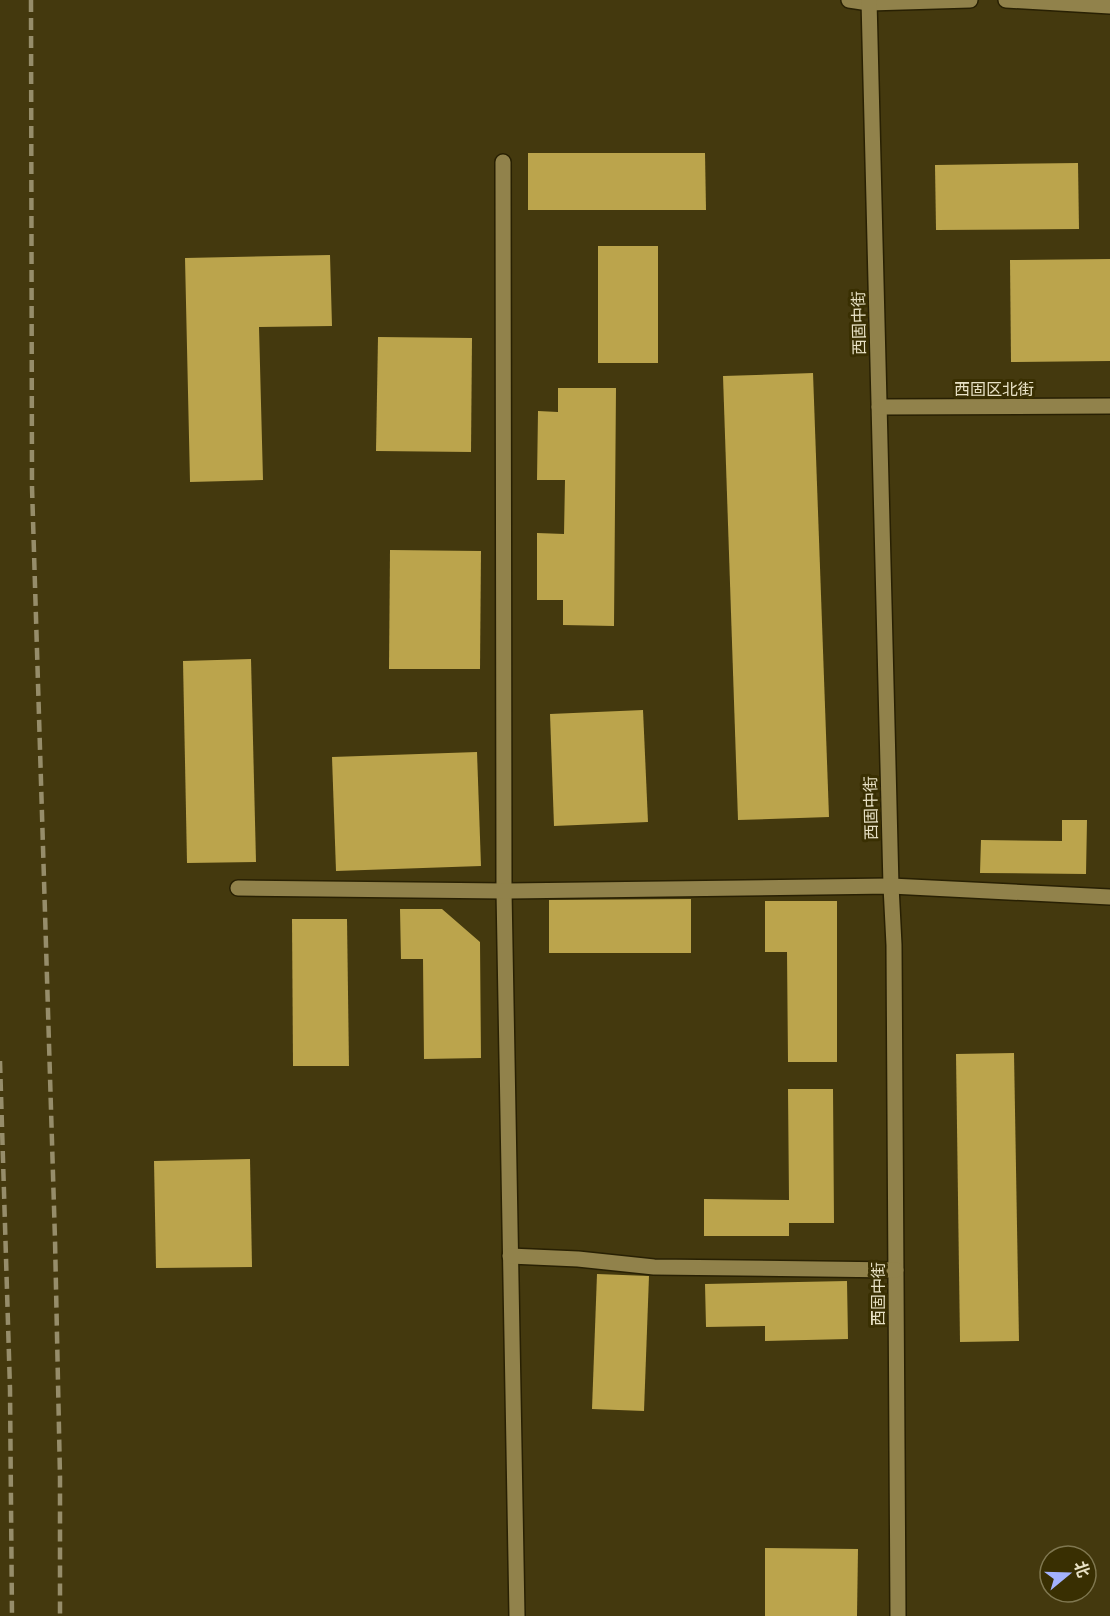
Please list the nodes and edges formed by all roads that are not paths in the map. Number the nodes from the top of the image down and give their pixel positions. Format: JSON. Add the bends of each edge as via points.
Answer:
{"nodes":[{"id":1,"x":849,"y":0,"type":"edge"},
{"id":2,"x":970,"y":0,"type":"edge"},
{"id":3,"x":1006,"y":0,"type":"edge"},
{"id":4,"x":869,"y":1,"type":"edge"},
{"id":5,"x":1110,"y":6,"type":"edge"},
{"id":6,"x":503,"y":162,"type":"dead end"},
{"id":7,"x":1110,"y":406,"type":"edge"},
{"id":8,"x":879,"y":407,"type":"junction"},
{"id":9,"x":891,"y":886,"type":"junction"},
{"id":10,"x":238,"y":888,"type":"dead end"},
{"id":11,"x":504,"y":891,"type":"junction"},
{"id":12,"x":1110,"y":897,"type":"edge"},
{"id":13,"x":510,"y":1256,"type":"junction"},
{"id":14,"x":896,"y":1270,"type":"junction"},
{"id":15,"x":517,"y":1616,"type":"edge"},
{"id":16,"x":898,"y":1616,"type":"edge"}],
"edges":[{"from":1,"to":4,"type":"street"},
{"from":2,"to":4,"type":"street"},
{"from":3,"to":5,"type":"street"},
{"from":4,"to":8,"type":"street","name":"西固中街"},
{"from":6,"to":11,"type":"street"},
{"from":7,"to":8,"type":"street","name":"西固区北街"},
{"from":8,"to":9,"type":"street","name":"西固中街"},
{"from":9,"to":11,"type":"street"},
{"from":9,"to":12,"type":"street"},
{"from":9,"to":14,"type":"street","name":"西固中街"},
{"from":10,"to":11,"type":"street"},
{"from":11,"to":13,"type":"street"},
{"from":13,"to":14,"type":"street","via":[[654,1267]]},
{"from":13,"to":15,"type":"street"},
{"from":14,"to":16,"type":"street","name":"西固中街"}]}
